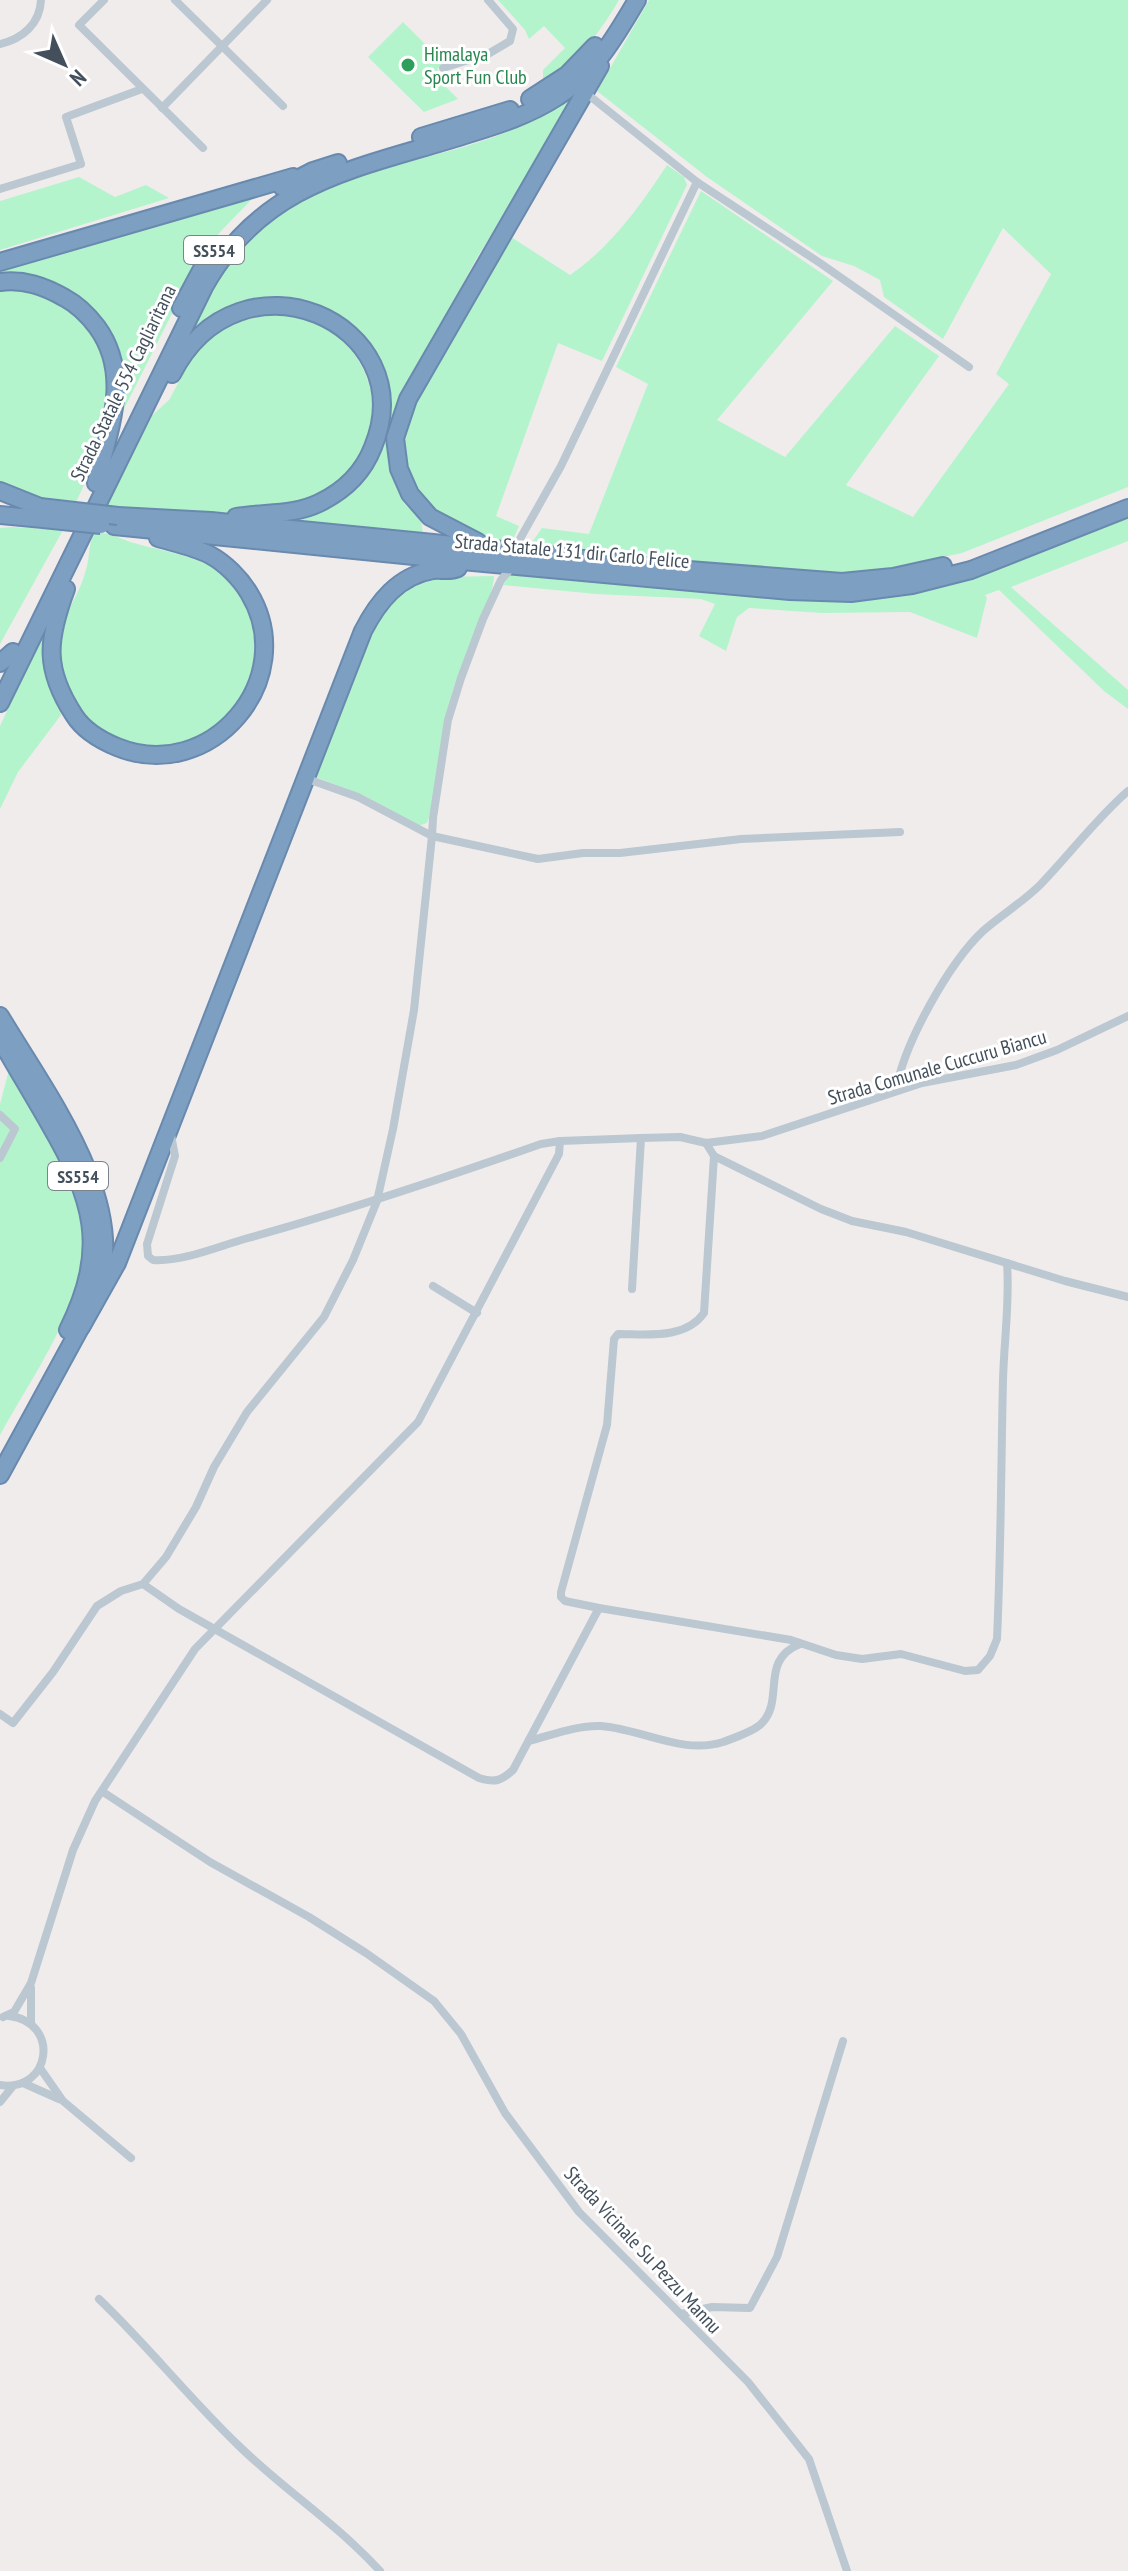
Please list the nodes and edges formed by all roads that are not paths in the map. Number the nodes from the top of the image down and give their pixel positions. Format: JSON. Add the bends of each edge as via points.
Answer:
{"nodes":[{"id":1,"x":41,"y":0,"type":"edge"},
{"id":2,"x":104,"y":0,"type":"edge"},
{"id":3,"x":175,"y":0,"type":"edge"},
{"id":4,"x":267,"y":0,"type":"edge"},
{"id":5,"x":488,"y":0,"type":"edge"},
{"id":6,"x":626,"y":0,"type":"edge"},
{"id":7,"x":637,"y":0,"type":"edge"},
{"id":8,"x":618,"y":33,"type":"junction"},
{"id":9,"x":0,"y":44,"type":"edge"},
{"id":10,"x":222,"y":46,"type":"junction"},
{"id":11,"x":443,"y":68,"type":"dead end"},
{"id":12,"x":142,"y":89,"type":"junction"},
{"id":13,"x":586,"y":93,"type":"junction"},
{"id":14,"x":283,"y":106,"type":"dead end"},
{"id":15,"x":162,"y":108,"type":"junction"},
{"id":16,"x":203,"y":148,"type":"dead end"},
{"id":17,"x":313,"y":171,"type":"junction"},
{"id":18,"x":697,"y":182,"type":"junction"},
{"id":19,"x":0,"y":189,"type":"edge"},
{"id":20,"x":0,"y":262,"type":"edge"},
{"id":21,"x":0,"y":282,"type":"edge"},
{"id":22,"x":969,"y":367,"type":"dead end"},
{"id":23,"x":143,"y":409,"type":"junction"},
{"id":24,"x":96,"y":483,"type":"junction"},
{"id":25,"x":0,"y":491,"type":"edge"},
{"id":26,"x":1128,"y":497,"type":"edge"},
{"id":27,"x":1128,"y":508,"type":"edge"},
{"id":28,"x":1,"y":513,"type":"edge"},
{"id":29,"x":41,"y":513,"type":"junction"},
{"id":30,"x":116,"y":521,"type":"junction"},
{"id":31,"x":211,"y":521,"type":"junction"},
{"id":32,"x":516,"y":546,"type":"dead end"},
{"id":33,"x":494,"y":549,"type":"junction"},
{"id":34,"x":71,"y":558,"type":"junction"},
{"id":35,"x":473,"y":562,"type":"junction"},
{"id":36,"x":508,"y":572,"type":"dead end"},
{"id":37,"x":6,"y":658,"type":"edge"},
{"id":38,"x":0,"y":680,"type":"edge"},
{"id":39,"x":0,"y":703,"type":"edge"},
{"id":40,"x":305,"y":777,"type":"junction"},
{"id":41,"x":1128,"y":791,"type":"edge"},
{"id":42,"x":900,"y":832,"type":"dead end"},
{"id":43,"x":432,"y":836,"type":"junction"},
{"id":44,"x":0,"y":1016,"type":"edge"},
{"id":45,"x":1128,"y":1016,"type":"edge"},
{"id":46,"x":0,"y":1039,"type":"edge"},
{"id":47,"x":896,"y":1091,"type":"junction"},
{"id":48,"x":0,"y":1115,"type":"edge"},
{"id":49,"x":169,"y":1126,"type":"junction"},
{"id":50,"x":641,"y":1138,"type":"junction"},
{"id":51,"x":560,"y":1141,"type":"junction"},
{"id":52,"x":706,"y":1143,"type":"junction"},
{"id":53,"x":714,"y":1156,"type":"junction"},
{"id":54,"x":0,"y":1158,"type":"edge"},
{"id":55,"x":377,"y":1201,"type":"junction"},
{"id":56,"x":1007,"y":1263,"type":"junction"},
{"id":57,"x":433,"y":1286,"type":"dead end"},
{"id":58,"x":632,"y":1289,"type":"dead end"},
{"id":59,"x":1128,"y":1297,"type":"edge"},
{"id":60,"x":477,"y":1313,"type":"junction"},
{"id":61,"x":81,"y":1327,"type":"junction"},
{"id":62,"x":0,"y":1452,"type":"edge"},
{"id":63,"x":0,"y":1475,"type":"edge"},
{"id":64,"x":143,"y":1584,"type":"junction"},
{"id":65,"x":599,"y":1608,"type":"junction"},
{"id":66,"x":214,"y":1627,"type":"junction"},
{"id":67,"x":800,"y":1644,"type":"junction"},
{"id":68,"x":0,"y":1714,"type":"edge"},
{"id":69,"x":529,"y":1741,"type":"junction"},
{"id":70,"x":103,"y":1792,"type":"junction"},
{"id":71,"x":31,"y":1983,"type":"junction"},
{"id":72,"x":1,"y":2017,"type":"edge"},
{"id":73,"x":31,"y":2024,"type":"junction"},
{"id":74,"x":843,"y":2041,"type":"dead end"},
{"id":75,"x":40,"y":2068,"type":"junction"},
{"id":76,"x":23,"y":2083,"type":"junction"},
{"id":77,"x":0,"y":2085,"type":"edge"},
{"id":78,"x":13,"y":2086,"type":"junction"},
{"id":79,"x":63,"y":2101,"type":"junction"},
{"id":80,"x":0,"y":2102,"type":"edge"},
{"id":81,"x":131,"y":2158,"type":"dead end"},
{"id":82,"x":99,"y":2299,"type":"dead end"},
{"id":83,"x":681,"y":2314,"type":"junction"},
{"id":84,"x":380,"y":2571,"type":"edge"},
{"id":85,"x":847,"y":2571,"type":"edge"}],
"edges":[{"from":1,"to":9,"type":"street","via":[[38,16],[26,31]]},
{"from":2,"to":12,"type":"street","via":[[79,25]]},
{"from":3,"to":10,"type":"street"},
{"from":4,"to":10,"type":"street"},
{"from":5,"to":11,"type":"street","via":[[513,29],[510,41]]},
{"from":6,"to":17,"type":"highway","name":"Strada Statale 554 Cagliaritana","number":"SS554","via":[[589,54],[545,91],[510,109]]},
{"from":7,"to":8,"type":"highway","name":"Strada Statale 554 Cagliaritana","number":"SS554"},
{"from":8,"to":13,"type":"highway"},
{"from":8,"to":23,"type":"highway","name":"Strada Statale 554 Cagliaritana","number":"SS554","via":[[587,72],[558,97],[520,116],[326,178],[270,209],[216,265]]},
{"from":10,"to":14,"type":"street"},
{"from":10,"to":15,"type":"street"},
{"from":12,"to":15,"type":"street"},
{"from":12,"to":19,"type":"street","via":[[66,117],[81,164]]},
{"from":13,"to":18,"type":"street"},
{"from":13,"to":33,"type":"highway","via":[[408,399],[395,438],[399,469],[410,494],[430,517]]},
{"from":15,"to":16,"type":"street"},
{"from":17,"to":20,"type":"highway"},
{"from":17,"to":24,"type":"highway","name":"Strada Statale 554 Cagliaritana","number":"SS554","via":[[244,217],[210,255]]},
{"from":18,"to":22,"type":"street"},
{"from":18,"to":32,"type":"street","via":[[561,466]]},
{"from":21,"to":24,"type":"highway","via":[[31,283],[60,295],[89,316],[105,338],[115,360],[116,390]]},
{"from":23,"to":31,"type":"highway","via":[[163,393],[181,357],[202,333],[254,307],[290,306],[322,315],[365,353],[380,390],[381,416],[371,452],[352,481],[292,513]]},
{"from":23,"to":34,"type":"highway","number":"SS554"},
{"from":24,"to":37,"type":"highway","name":"Strada Statale 554 Cagliaritana","number":"SS554"},
{"from":25,"to":29,"type":"highway"},
{"from":26,"to":33,"type":"highway","name":"Strada Statale 131 dir Carlo Felice","via":[[964,562],[842,582]]},
{"from":27,"to":35,"type":"highway","name":"Strada Statale 131 dir Carlo Felice","via":[[971,570],[851,593]]},
{"from":28,"to":29,"type":"highway","name":"Strada Statale 131 dir Carlo Felice"},
{"from":29,"to":30,"type":"highway","name":"Strada Statale 131 dir Carlo Felice","bridge":true},
{"from":30,"to":31,"type":"highway"},
{"from":30,"to":34,"type":"highway","via":[[211,555],[241,579],[258,608],[264,662],[256,688],[233,723],[202,745],[166,754],[133,753],[99,739],[77,720],[60,693],[50,661],[52,631],[75,568]]},
{"from":30,"to":35,"type":"highway","name":"Strada Statale 131 dir Carlo Felice"},
{"from":31,"to":33,"type":"highway","name":"Strada Statale 131 dir Carlo Felice"},
{"from":34,"to":39,"type":"highway","number":"SS554"},
{"from":35,"to":40,"type":"highway","via":[[414,576],[383,598],[363,631]]},
{"from":36,"to":43,"type":"street","via":[[483,619],[448,720]]},
{"from":37,"to":38,"type":"highway","name":"Strada Statale 554 Cagliaritana","number":"SS554"},
{"from":40,"to":43,"type":"street","via":[[358,797]]},
{"from":40,"to":49,"type":"highway"},
{"from":41,"to":47,"type":"street","via":[[1039,886],[966,949],[918,1027]]},
{"from":42,"to":43,"type":"street","via":[[741,839],[538,859]]},
{"from":43,"to":55,"type":"street","via":[[414,1010]]},
{"from":44,"to":61,"type":"highway","number":"SS554","via":[[86,1164],[100,1201],[100,1283]]},
{"from":45,"to":47,"type":"street","name":"Strada Comunale Cuccuru Biancu","via":[[1016,1065]]},
{"from":46,"to":62,"type":"highway","number":"SS554","via":[[75,1167],[88,1205],[92,1246],[80,1303]]},
{"from":47,"to":52,"type":"street","name":"Strada Comunale Cuccuru Biancu","via":[[762,1136]]},
{"from":48,"to":54,"type":"street","via":[[15,1129]]},
{"from":49,"to":55,"type":"street","name":"Strada Comunale Cuccuru Biancu","via":[[175,1156],[147,1244],[153,1260]]},
{"from":49,"to":61,"type":"highway","via":[[117,1263]]},
{"from":50,"to":51,"type":"street","name":"Strada Comunale Cuccuru Biancu"},
{"from":50,"to":52,"type":"street","name":"Strada Comunale Cuccuru Biancu"},
{"from":50,"to":58,"type":"street"},
{"from":51,"to":55,"type":"street","name":"Strada Comunale Cuccuru Biancu"},
{"from":51,"to":60,"type":"street","via":[[559,1154]]},
{"from":52,"to":53,"type":"street"},
{"from":53,"to":56,"type":"street","via":[[852,1221]]},
{"from":53,"to":65,"type":"street","via":[[704,1313],[669,1334],[618,1334],[614,1339],[607,1425],[561,1592],[565,1601]]},
{"from":55,"to":64,"type":"street","via":[[324,1317],[247,1412],[166,1557]]},
{"from":56,"to":59,"type":"street"},
{"from":56,"to":67,"type":"street","via":[[1002,1525],[997,1639],[990,1656],[978,1670],[965,1671],[901,1654],[862,1659]]},
{"from":57,"to":60,"type":"street"},
{"from":60,"to":66,"type":"street","via":[[418,1422]]},
{"from":61,"to":63,"type":"highway","number":"SS554"},
{"from":64,"to":66,"type":"street"},
{"from":64,"to":68,"type":"street","via":[[97,1606],[13,1723]]},
{"from":65,"to":67,"type":"street"},
{"from":65,"to":69,"type":"street"},
{"from":66,"to":69,"type":"street","via":[[479,1778],[503,1779]]},
{"from":66,"to":70,"type":"street"},
{"from":67,"to":69,"type":"street","via":[[779,1658],[768,1714],[761,1724],[723,1742],[685,1744],[602,1726]]},
{"from":70,"to":71,"type":"street","via":[[77,1838]]},
{"from":70,"to":83,"type":"street","name":"Strada Vicinale Su Pezzu Mannu","via":[[366,1953],[434,2001],[461,2034],[505,2113],[552,2178]]},
{"from":71,"to":72,"type":"street","via":[[14,2012]]},
{"from":71,"to":73,"type":"street"},
{"from":72,"to":73,"type":"street"},
{"from":73,"to":75,"type":"street","via":[[43,2044]]},
{"from":74,"to":83,"type":"street","via":[[777,2257],[762,2289],[750,2308],[698,2308]]},
{"from":75,"to":76,"type":"street"},
{"from":75,"to":79,"type":"street"},
{"from":76,"to":78,"type":"street"},
{"from":76,"to":79,"type":"street"},
{"from":77,"to":78,"type":"street"},
{"from":78,"to":80,"type":"street"},
{"from":79,"to":81,"type":"street"},
{"from":82,"to":84,"type":"street","via":[[239,2446],[349,2538]]},
{"from":83,"to":85,"type":"street","name":"Strada Vicinale Su Pezzu Mannu","via":[[748,2382],[809,2459]]}]}
